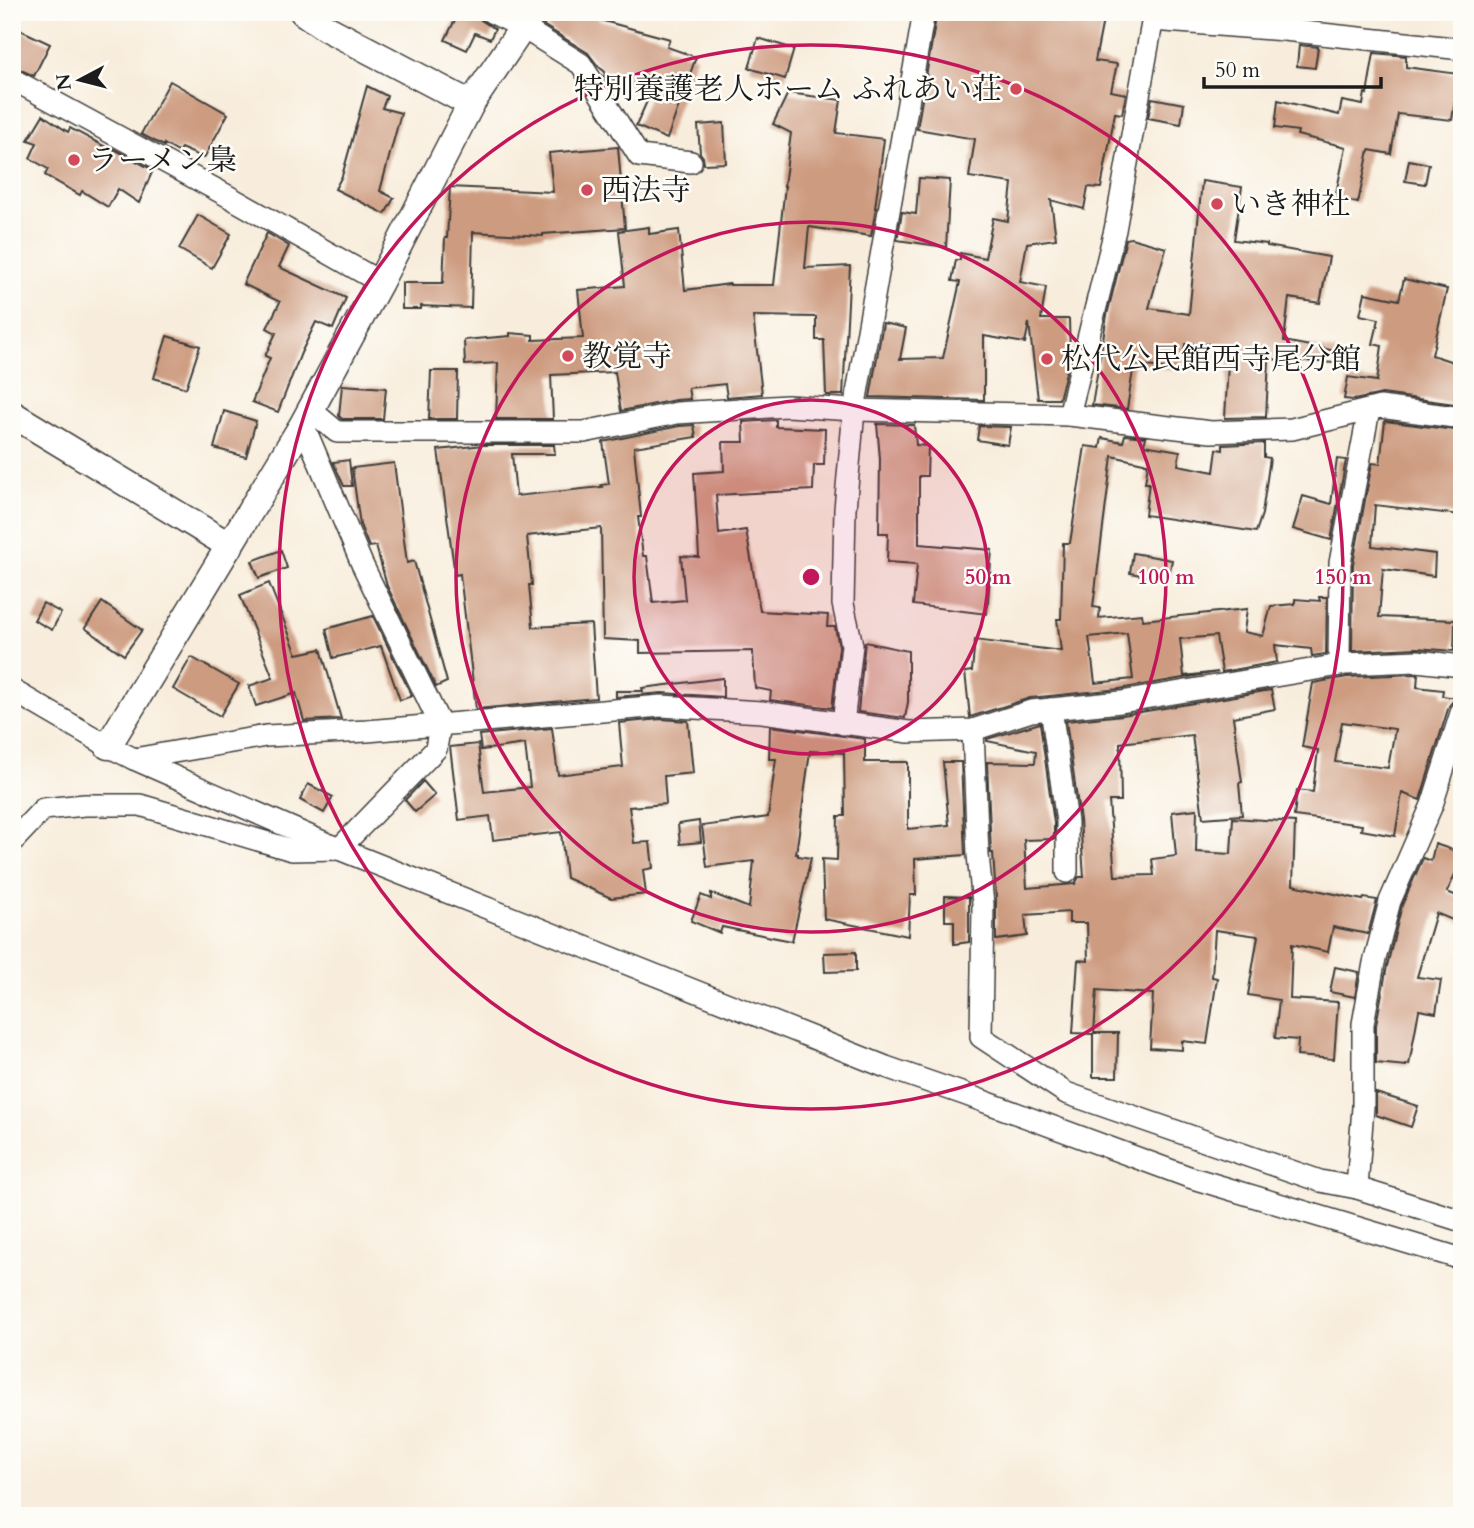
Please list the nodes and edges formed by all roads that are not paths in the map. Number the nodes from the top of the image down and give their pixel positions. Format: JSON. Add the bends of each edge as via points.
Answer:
{"nodes":[{"id":1,"x":303,"y":12,"type":"edge"},
{"id":2,"x":491,"y":12,"type":"edge"},
{"id":3,"x":924,"y":12,"type":"edge"},
{"id":4,"x":1153,"y":16,"type":"edge"},
{"id":5,"x":528,"y":19,"type":"edge"},
{"id":6,"x":1462,"y":49,"type":"edge"},
{"id":7,"x":12,"y":79,"type":"edge"},
{"id":8,"x":471,"y":104,"type":"junction"},
{"id":9,"x":691,"y":162,"type":"dead end"},
{"id":10,"x":380,"y":282,"type":"junction"},
{"id":11,"x":1368,"y":410,"type":"junction"},
{"id":12,"x":854,"y":411,"type":"junction"},
{"id":13,"x":12,"y":414,"type":"edge"},
{"id":14,"x":1069,"y":415,"type":"junction"},
{"id":15,"x":307,"y":417,"type":"junction"},
{"id":16,"x":1462,"y":418,"type":"edge"},
{"id":17,"x":230,"y":546,"type":"junction"},
{"id":18,"x":1339,"y":665,"type":"junction"},
{"id":19,"x":1462,"y":666,"type":"edge"},
{"id":20,"x":12,"y":690,"type":"edge"},
{"id":21,"x":1051,"y":709,"type":"junction"},
{"id":22,"x":1462,"y":710,"type":"edge"},
{"id":23,"x":842,"y":723,"type":"junction"},
{"id":24,"x":440,"y":724,"type":"junction"},
{"id":25,"x":973,"y":730,"type":"junction"},
{"id":26,"x":108,"y":746,"type":"junction"},
{"id":27,"x":134,"y":759,"type":"junction"},
{"id":28,"x":12,"y":842,"type":"edge"},
{"id":29,"x":339,"y":849,"type":"junction"},
{"id":30,"x":1067,"y":872,"type":"dead end"},
{"id":31,"x":1357,"y":1188,"type":"junction"},
{"id":32,"x":1462,"y":1221,"type":"edge"},
{"id":33,"x":1462,"y":1259,"type":"edge"}],
"edges":[{"from":1,"to":8,"type":"street"},
{"from":2,"to":5,"type":"street"},
{"from":3,"to":12,"type":"street"},
{"from":4,"to":6,"type":"street"},
{"from":4,"to":14,"type":"street","via":[[1115,230]]},
{"from":5,"to":8,"type":"street"},
{"from":5,"to":9,"type":"street","via":[[582,64],[639,156]]},
{"from":7,"to":10,"type":"street"},
{"from":8,"to":10,"type":"street"},
{"from":10,"to":15,"type":"street"},
{"from":11,"to":14,"type":"street","via":[[1292,429],[1211,432]]},
{"from":11,"to":16,"type":"street","via":[[1380,407]]},
{"from":11,"to":18,"type":"street","via":[[1340,563]]},
{"from":12,"to":14,"type":"street"},
{"from":12,"to":15,"type":"street","via":[[787,406],[677,413],[584,432],[337,432]]},
{"from":12,"to":23,"type":"street","via":[[843,604],[852,645]]},
{"from":13,"to":17,"type":"street"},
{"from":15,"to":17,"type":"street"},
{"from":15,"to":24,"type":"street","via":[[362,564]]},
{"from":17,"to":26,"type":"street"},
{"from":18,"to":19,"type":"street","via":[[1417,661]]},
{"from":18,"to":21,"type":"street","via":[[1121,702]]},
{"from":20,"to":26,"type":"street"},
{"from":21,"to":25,"type":"street"},
{"from":21,"to":30,"type":"street","via":[[1067,822]]},
{"from":22,"to":31,"type":"street","via":[[1432,805],[1390,901],[1374,963],[1363,1024]]},
{"from":23,"to":24,"type":"street","via":[[662,706]]},
{"from":23,"to":25,"type":"street","via":[[909,732]]},
{"from":24,"to":27,"type":"street","via":[[267,736]]},
{"from":24,"to":29,"type":"street","via":[[436,749]]},
{"from":25,"to":31,"type":"street","via":[[983,904],[981,1037],[1066,1093],[1320,1181]]},
{"from":26,"to":27,"type":"street"},
{"from":27,"to":29,"type":"street"},
{"from":28,"to":29,"type":"street","via":[[43,809],[140,805],[292,850]]},
{"from":29,"to":33,"type":"street","via":[[886,1067],[1189,1177]]},
{"from":31,"to":32,"type":"street"}]}
